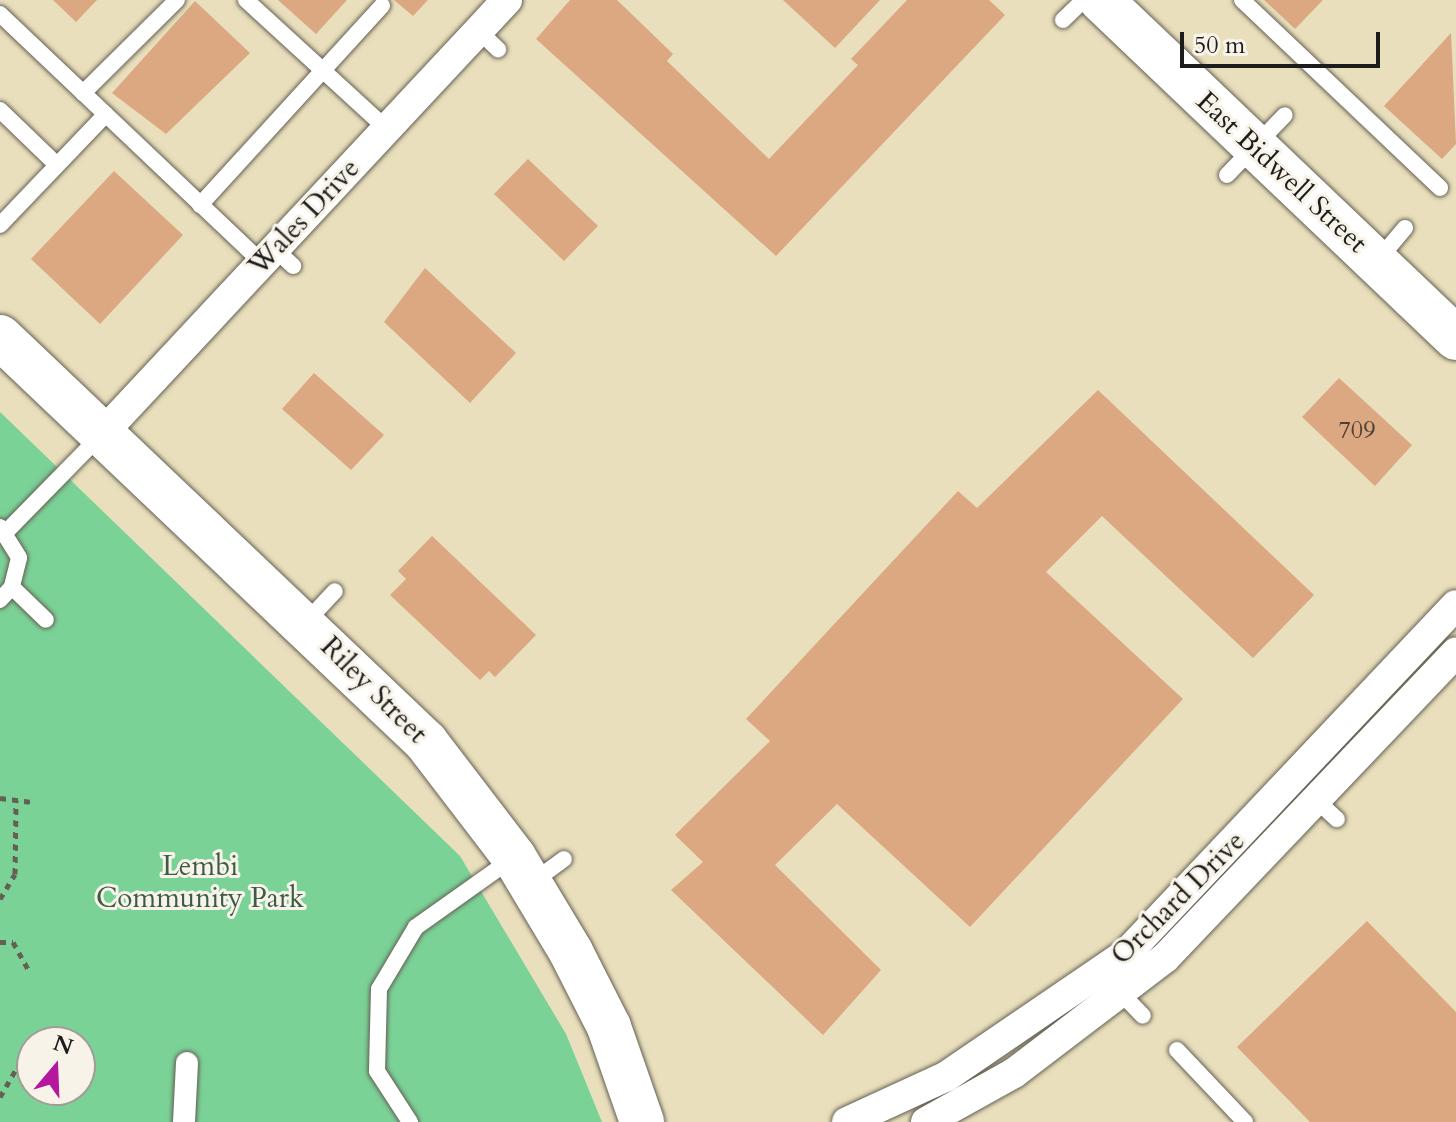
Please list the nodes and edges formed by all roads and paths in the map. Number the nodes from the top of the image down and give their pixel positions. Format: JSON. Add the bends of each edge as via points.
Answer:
{"nodes":[{"id":1,"x":177,"y":0,"type":"edge"},
{"id":2,"x":246,"y":0,"type":"edge"},
{"id":3,"x":507,"y":0,"type":"edge"},
{"id":4,"x":1084,"y":0,"type":"edge"},
{"id":5,"x":1101,"y":0,"type":"edge"},
{"id":6,"x":1242,"y":0,"type":"edge"},
{"id":7,"x":382,"y":6,"type":"dead end"},
{"id":8,"x":0,"y":14,"type":"edge"},
{"id":9,"x":1063,"y":20,"type":"dead end"},
{"id":10,"x":323,"y":72,"type":"junction"},
{"id":11,"x":83,"y":93,"type":"junction"},
{"id":12,"x":0,"y":110,"type":"edge"},
{"id":13,"x":106,"y":114,"type":"junction"},
{"id":14,"x":1285,"y":115,"type":"dead end"},
{"id":15,"x":387,"y":129,"type":"junction"},
{"id":16,"x":1241,"y":161,"type":"junction"},
{"id":17,"x":57,"y":165,"type":"junction"},
{"id":18,"x":1440,"y":188,"type":"dead end"},
{"id":19,"x":200,"y":205,"type":"junction"},
{"id":20,"x":0,"y":225,"type":"edge"},
{"id":21,"x":1405,"y":228,"type":"dead end"},
{"id":22,"x":276,"y":259,"type":"junction"},
{"id":23,"x":1385,"y":270,"type":"junction"},
{"id":24,"x":1456,"y":305,"type":"edge"},
{"id":25,"x":0,"y":337,"type":"edge"},
{"id":26,"x":1456,"y":338,"type":"edge"},
{"id":27,"x":1456,"y":368,"type":"edge"},
{"id":28,"x":101,"y":435,"type":"junction"},
{"id":29,"x":3,"y":530,"type":"edge"},
{"id":30,"x":12,"y":587,"type":"junction"},
{"id":31,"x":335,"y":591,"type":"dead end"},
{"id":32,"x":0,"y":600,"type":"edge"},
{"id":33,"x":1456,"y":605,"type":"edge"},
{"id":34,"x":46,"y":620,"type":"dead end"},
{"id":35,"x":306,"y":622,"type":"junction"},
{"id":36,"x":1456,"y":652,"type":"edge"},
{"id":37,"x":1293,"y":779,"type":"junction"},
{"id":38,"x":0,"y":798,"type":"edge"},
{"id":39,"x":16,"y":800,"type":"junction"},
{"id":40,"x":32,"y":802,"type":"dead end"},
{"id":41,"x":1327,"y":810,"type":"junction"},
{"id":42,"x":564,"y":859,"type":"dead end"},
{"id":43,"x":522,"y":870,"type":"junction"},
{"id":44,"x":0,"y":899,"type":"edge"},
{"id":45,"x":0,"y":942,"type":"edge"},
{"id":46,"x":28,"y":969,"type":"dead end"},
{"id":47,"x":1122,"y":995,"type":"junction"},
{"id":48,"x":1177,"y":1050,"type":"dead end"},
{"id":49,"x":187,"y":1063,"type":"dead end"},
{"id":50,"x":16,"y":1069,"type":"edge"},
{"id":51,"x":0,"y":1097,"type":"edge"},
{"id":52,"x":184,"y":1122,"type":"edge"},
{"id":53,"x":410,"y":1122,"type":"edge"},
{"id":54,"x":642,"y":1122,"type":"edge"},
{"id":55,"x":847,"y":1122,"type":"edge"},
{"id":56,"x":926,"y":1122,"type":"edge"},
{"id":57,"x":1245,"y":1122,"type":"edge"}],
"edges":[{"from":1,"to":11,"type":"lane"},
{"from":2,"to":10,"type":"lane"},
{"from":3,"to":15,"type":"street","name":"Wales Drive","via":[[488,40]]},
{"from":4,"to":9,"type":"lane"},
{"from":5,"to":16,"type":"main road","name":"East Bidwell Street"},
{"from":6,"to":18,"type":"lane"},
{"from":7,"to":10,"type":"lane"},
{"from":8,"to":11,"type":"lane"},
{"from":10,"to":15,"type":"lane"},
{"from":10,"to":19,"type":"lane"},
{"from":11,"to":13,"type":"lane"},
{"from":12,"to":17,"type":"lane"},
{"from":13,"to":17,"type":"lane"},
{"from":13,"to":19,"type":"lane"},
{"from":14,"to":16,"type":"lane"},
{"from":15,"to":22,"type":"street","name":"Wales Drive"},
{"from":16,"to":23,"type":"main road","name":"East Bidwell Street"},
{"from":17,"to":20,"type":"lane"},
{"from":19,"to":22,"type":"lane"},
{"from":21,"to":23,"type":"lane"},
{"from":22,"to":28,"type":"street","name":"Wales Drive"},
{"from":23,"to":24,"type":"main road","via":[[1437,287]]},
{"from":23,"to":26,"type":"main road"},
{"from":23,"to":27,"type":"main road","name":"East Bidwell Street","via":[[1408,323]]},
{"from":25,"to":28,"type":"main road","name":"Riley Street"},
{"from":28,"to":29,"type":"lane"},
{"from":28,"to":35,"type":"main road","name":"Riley Street"},
{"from":29,"to":30,"type":"lane","via":[[19,558]]},
{"from":30,"to":32,"type":"lane"},
{"from":30,"to":34,"type":"lane"},
{"from":31,"to":35,"type":"lane"},
{"from":33,"to":37,"type":"street","name":"Orchard Drive"},
{"from":35,"to":43,"type":"main road","name":"Riley Street","via":[[426,742]]},
{"from":36,"to":41,"type":"street","name":"Orchard Drive"},
{"from":37,"to":41,"type":"lane"},
{"from":37,"to":47,"type":"street","name":"Orchard Drive"},
{"from":38,"to":39,"type":"path"},
{"from":39,"to":40,"type":"path"},
{"from":39,"to":44,"type":"path","via":[[15,874]]},
{"from":41,"to":47,"type":"street","name":"Orchard Drive"},
{"from":42,"to":43,"type":"lane"},
{"from":43,"to":53,"type":"lane","via":[[416,927],[379,989],[377,1071]]},
{"from":43,"to":54,"type":"main road","name":"Riley Street","via":[[609,1027]]},
{"from":45,"to":46,"type":"path","via":[[13,942]]},
{"from":47,"to":55,"type":"street","name":"Orchard Drive"},
{"from":47,"to":56,"type":"street","name":"Orchard Drive","via":[[1014,1073]]},
{"from":48,"to":57,"type":"lane"},
{"from":49,"to":52,"type":"street"},
{"from":50,"to":51,"type":"path"}]}
